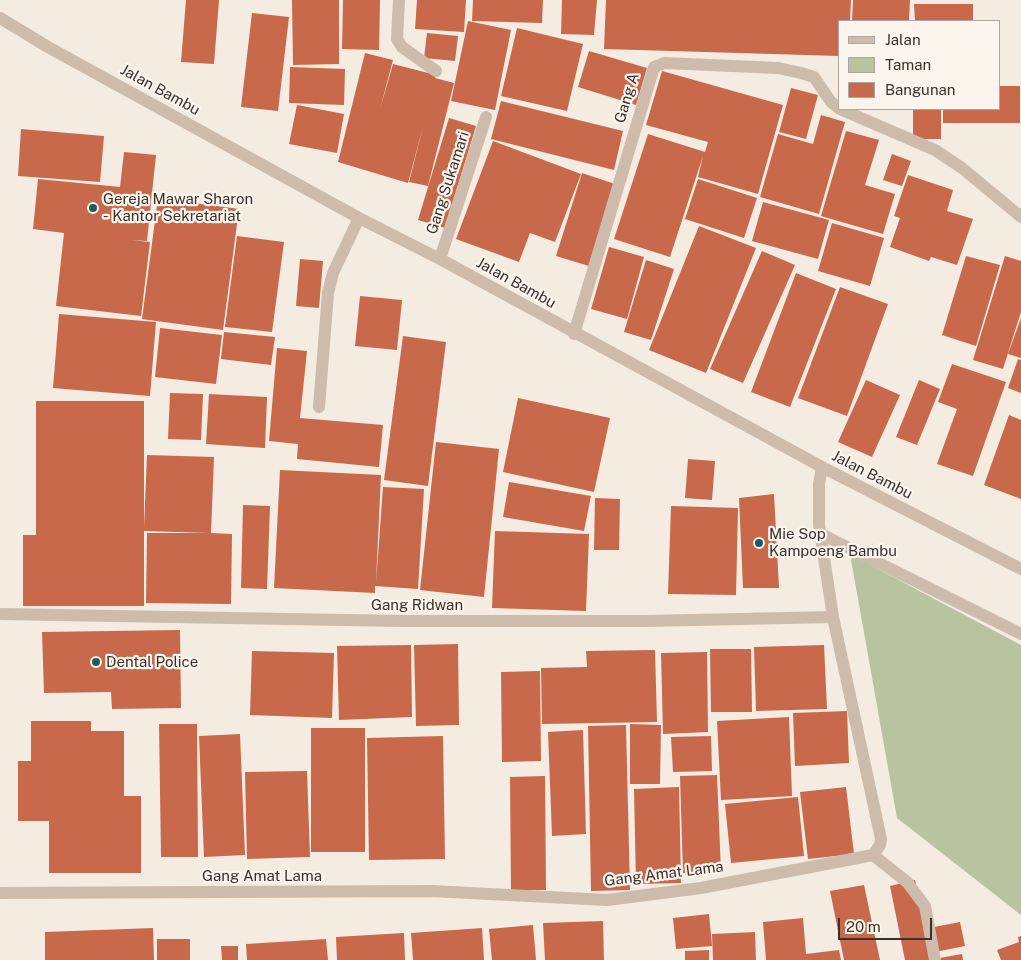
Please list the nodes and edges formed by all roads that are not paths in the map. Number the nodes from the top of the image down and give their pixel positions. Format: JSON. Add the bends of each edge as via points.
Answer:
{"nodes":[{"id":1,"x":398,"y":0,"type":"edge"},
{"id":2,"x":0,"y":18,"type":"edge"},
{"id":3,"x":436,"y":71,"type":"dead end"},
{"id":4,"x":838,"y":107,"type":"edge"},
{"id":5,"x":842,"y":110,"type":"edge"},
{"id":6,"x":486,"y":116,"type":"dead end"},
{"id":7,"x":1021,"y":217,"type":"edge"},
{"id":8,"x":360,"y":218,"type":"junction"},
{"id":9,"x":440,"y":259,"type":"junction"},
{"id":10,"x":574,"y":334,"type":"junction"},
{"id":11,"x":319,"y":407,"type":"dead end"},
{"id":12,"x":822,"y":467,"type":"junction"},
{"id":13,"x":820,"y":530,"type":"junction"},
{"id":14,"x":1021,"y":569,"type":"edge"},
{"id":15,"x":0,"y":614,"type":"edge"},
{"id":16,"x":833,"y":617,"type":"junction"},
{"id":17,"x":1021,"y":634,"type":"edge"},
{"id":18,"x":873,"y":855,"type":"junction"},
{"id":19,"x":0,"y":893,"type":"edge"},
{"id":20,"x":935,"y":960,"type":"edge"}],
"edges":[{"from":1,"to":3,"type":"street","via":[[397,39],[402,47]]},
{"from":2,"to":8,"type":"street","name":"Jalan Bambu"},
{"from":4,"to":10,"type":"street","name":"Gang A","via":[[814,77],[801,73],[778,68],[664,63],[654,67]]},
{"from":5,"to":7,"type":"street","name":"Gang A","via":[[935,150]]},
{"from":6,"to":9,"type":"street","name":"Gang Sukamari"},
{"from":8,"to":9,"type":"street","name":"Jalan Bambu"},
{"from":8,"to":11,"type":"street","via":[[328,293]]},
{"from":9,"to":10,"type":"street","name":"Jalan Bambu"},
{"from":10,"to":12,"type":"street","name":"Jalan Bambu"},
{"from":12,"to":13,"type":"street"},
{"from":12,"to":14,"type":"street","name":"Jalan Bambu"},
{"from":13,"to":16,"type":"street"},
{"from":13,"to":17,"type":"street"},
{"from":15,"to":16,"type":"street","name":"Gang Ridwan","via":[[403,621]]},
{"from":16,"to":18,"type":"street","via":[[881,839]]},
{"from":18,"to":19,"type":"street","name":"Gang Amat Lama","via":[[701,888],[607,900],[431,891]]},
{"from":18,"to":20,"type":"street","via":[[907,882],[925,906]]}]}
